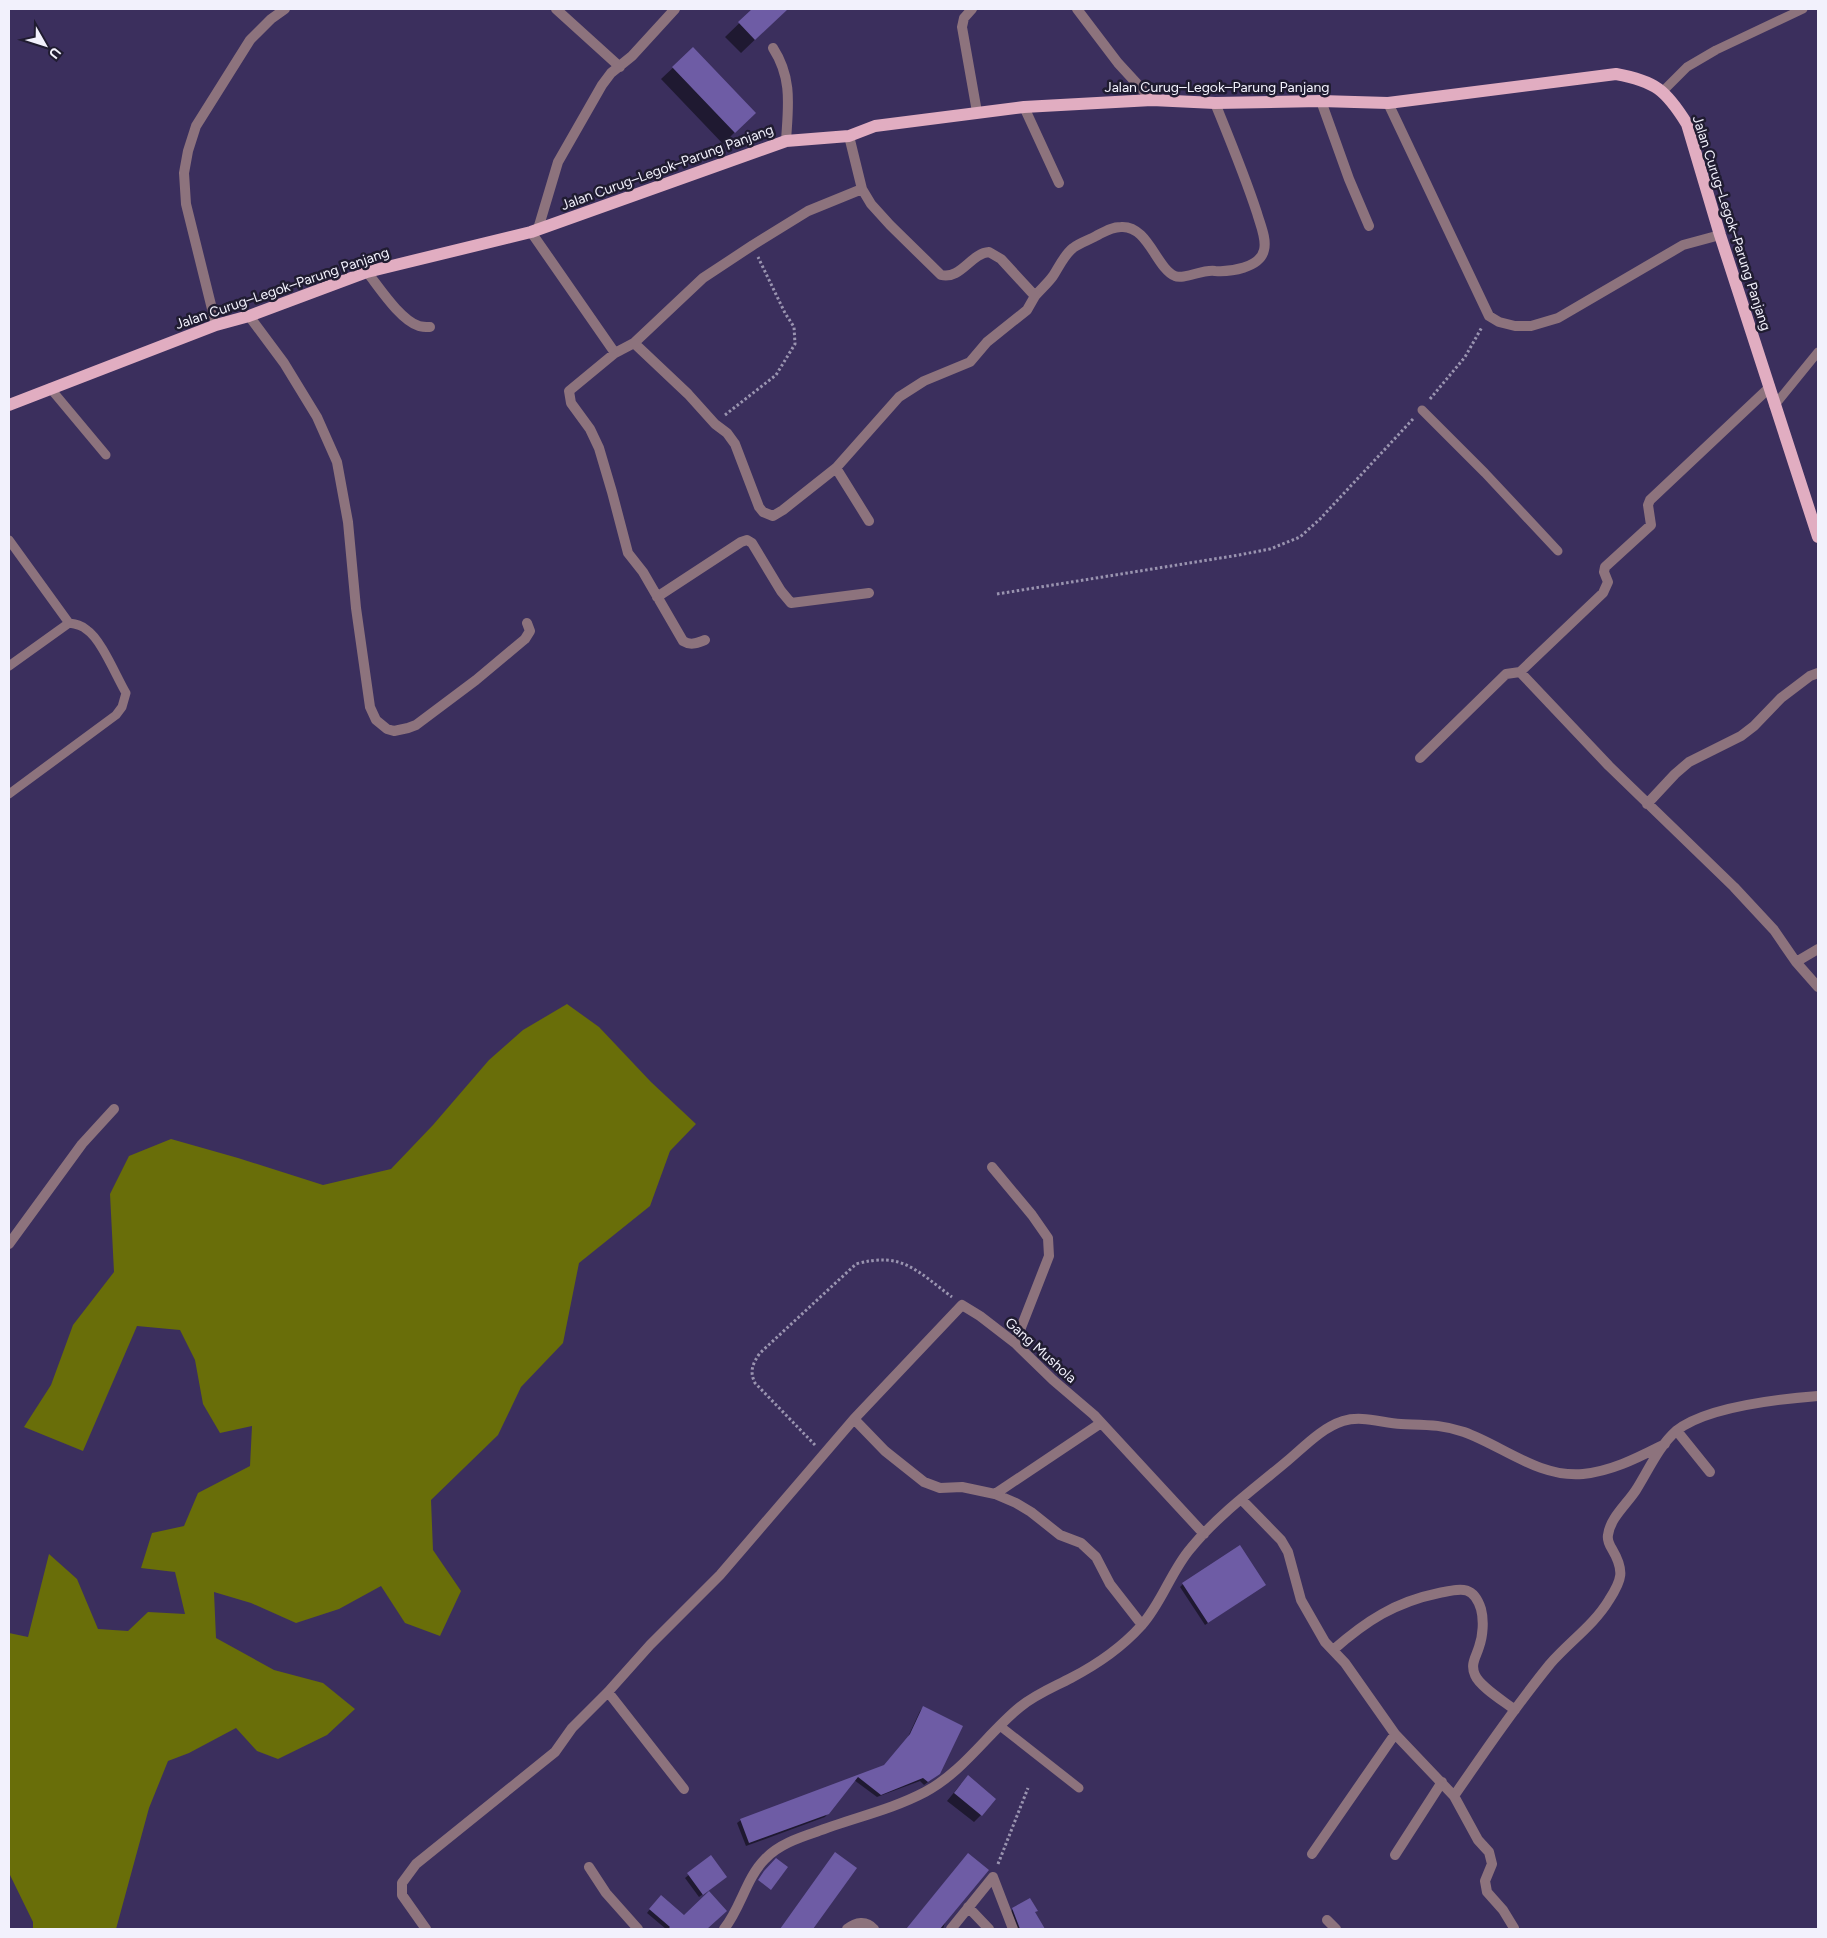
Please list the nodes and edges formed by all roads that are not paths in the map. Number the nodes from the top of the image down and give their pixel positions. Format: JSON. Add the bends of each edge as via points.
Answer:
{"nodes":[{"id":1,"x":285,"y":9,"type":"edge"},
{"id":2,"x":556,"y":9,"type":"edge"},
{"id":3,"x":675,"y":9,"type":"edge"},
{"id":4,"x":972,"y":9,"type":"edge"},
{"id":5,"x":1077,"y":9,"type":"edge"},
{"id":6,"x":1804,"y":9,"type":"edge"},
{"id":7,"x":773,"y":48,"type":"dead end"},
{"id":8,"x":620,"y":67,"type":"junction"},
{"id":9,"x":1663,"y":91,"type":"junction"},
{"id":10,"x":1152,"y":100,"type":"junction"},
{"id":11,"x":1321,"y":101,"type":"junction"},
{"id":12,"x":1215,"y":103,"type":"junction"},
{"id":13,"x":1388,"y":103,"type":"junction"},
{"id":14,"x":1024,"y":108,"type":"junction"},
{"id":15,"x":977,"y":112,"type":"junction"},
{"id":16,"x":849,"y":136,"type":"junction"},
{"id":17,"x":786,"y":141,"type":"junction"},
{"id":18,"x":1059,"y":183,"type":"dead end"},
{"id":19,"x":862,"y":189,"type":"junction"},
{"id":20,"x":1368,"y":226,"type":"dead end"},
{"id":21,"x":535,"y":231,"type":"junction"},
{"id":22,"x":1720,"y":235,"type":"junction"},
{"id":23,"x":367,"y":272,"type":"junction"},
{"id":24,"x":1035,"y":296,"type":"junction"},
{"id":25,"x":249,"y":316,"type":"junction"},
{"id":26,"x":216,"y":325,"type":"junction"},
{"id":27,"x":430,"y":327,"type":"dead end"},
{"id":28,"x":634,"y":343,"type":"junction"},
{"id":29,"x":1818,"y":352,"type":"edge"},
{"id":30,"x":614,"y":353,"type":"junction"},
{"id":31,"x":1770,"y":387,"type":"junction"},
{"id":32,"x":50,"y":388,"type":"junction"},
{"id":33,"x":9,"y":405,"type":"edge"},
{"id":34,"x":1774,"y":406,"type":"junction"},
{"id":35,"x":1422,"y":410,"type":"road end"},
{"id":36,"x":106,"y":455,"type":"dead end"},
{"id":37,"x":836,"y":468,"type":"junction"},
{"id":38,"x":869,"y":521,"type":"dead end"},
{"id":39,"x":1818,"y":537,"type":"edge"},
{"id":40,"x":9,"y":540,"type":"edge"},
{"id":41,"x":1558,"y":551,"type":"dead end"},
{"id":42,"x":869,"y":593,"type":"dead end"},
{"id":43,"x":657,"y":596,"type":"junction"},
{"id":44,"x":69,"y":623,"type":"junction"},
{"id":45,"x":527,"y":623,"type":"dead end"},
{"id":46,"x":706,"y":640,"type":"dead end"},
{"id":47,"x":9,"y":666,"type":"edge"},
{"id":48,"x":1520,"y":672,"type":"junction"},
{"id":49,"x":1818,"y":673,"type":"edge"},
{"id":50,"x":1420,"y":758,"type":"dead end"},
{"id":51,"x":9,"y":794,"type":"edge"},
{"id":52,"x":1648,"y":804,"type":"junction"},
{"id":53,"x":1818,"y":949,"type":"edge"},
{"id":54,"x":1796,"y":962,"type":"junction"},
{"id":55,"x":1818,"y":987,"type":"edge"},
{"id":56,"x":114,"y":1109,"type":"dead end"},
{"id":57,"x":992,"y":1167,"type":"dead end"},
{"id":58,"x":9,"y":1244,"type":"edge"},
{"id":59,"x":1015,"y":1343,"type":"junction"},
{"id":60,"x":1818,"y":1396,"type":"edge"},
{"id":61,"x":854,"y":1419,"type":"junction"},
{"id":62,"x":1101,"y":1423,"type":"junction"},
{"id":63,"x":1677,"y":1431,"type":"junction"},
{"id":64,"x":1665,"y":1444,"type":"junction"},
{"id":65,"x":1710,"y":1472,"type":"dead end"},
{"id":66,"x":994,"y":1494,"type":"junction"},
{"id":67,"x":1241,"y":1499,"type":"junction"},
{"id":68,"x":1204,"y":1534,"type":"junction"},
{"id":69,"x":1142,"y":1625,"type":"junction"},
{"id":70,"x":1333,"y":1650,"type":"junction"},
{"id":71,"x":608,"y":1692,"type":"junction"},
{"id":72,"x":1515,"y":1710,"type":"junction"},
{"id":73,"x":1000,"y":1726,"type":"junction"},
{"id":74,"x":1395,"y":1734,"type":"junction"},
{"id":75,"x":1442,"y":1782,"type":"junction"},
{"id":76,"x":1079,"y":1788,"type":"dead end"},
{"id":77,"x":684,"y":1789,"type":"dead end"},
{"id":78,"x":1454,"y":1796,"type":"junction"},
{"id":79,"x":1312,"y":1854,"type":"dead end"},
{"id":80,"x":1395,"y":1854,"type":"dead end"},
{"id":81,"x":588,"y":1867,"type":"dead end"},
{"id":82,"x":968,"y":1908,"type":"junction"},
{"id":83,"x":1327,"y":1920,"type":"dead end"},
{"id":84,"x":426,"y":1929,"type":"edge"},
{"id":85,"x":638,"y":1929,"type":"edge"},
{"id":86,"x":724,"y":1929,"type":"edge"},
{"id":87,"x":847,"y":1929,"type":"edge"},
{"id":88,"x":874,"y":1929,"type":"edge"},
{"id":89,"x":951,"y":1929,"type":"edge"},
{"id":90,"x":988,"y":1929,"type":"edge"},
{"id":91,"x":1013,"y":1929,"type":"edge"},
{"id":92,"x":1336,"y":1929,"type":"edge"},
{"id":93,"x":1513,"y":1929,"type":"edge"}],
"edges":[{"from":1,"to":26,"type":"street","via":[[250,40],[196,126],[188,151],[184,173],[186,204]]},
{"from":2,"to":8,"type":"street"},
{"from":3,"to":8,"type":"street"},
{"from":4,"to":15,"type":"street","via":[[964,18],[962,27]]},
{"from":5,"to":10,"type":"street","via":[[1118,63]]},
{"from":6,"to":9,"type":"lane","via":[[1716,50],[1687,67]]},
{"from":7,"to":17,"type":"street","via":[[782,61],[789,93]]},
{"from":8,"to":21,"type":"street","via":[[602,85],[558,162]]},
{"from":9,"to":13,"type":"main road","name":"Jalan Curug–Legok–Parung Panjang","via":[[1636,78],[1616,74]]},
{"from":9,"to":22,"type":"main road","name":"Jalan Curug–Legok–Parung Panjang","via":[[1687,124]]},
{"from":10,"to":12,"type":"main road","name":"Jalan Curug–Legok–Parung Panjang"},
{"from":10,"to":14,"type":"main road","name":"Jalan Curug–Legok–Parung Panjang"},
{"from":11,"to":12,"type":"main road","name":"Jalan Curug–Legok–Parung Panjang"},
{"from":11,"to":13,"type":"main road","name":"Jalan Curug–Legok–Parung Panjang"},
{"from":11,"to":20,"type":"street"},
{"from":12,"to":24,"type":"street","via":[[1244,172],[1263,235],[1264,252],[1260,258],[1234,270],[1210,270],[1177,277],[1137,232],[1123,227],[1111,228],[1071,249]]},
{"from":13,"to":22,"type":"street","via":[[1490,316],[1499,322],[1531,326],[1558,318],[1683,245]]},
{"from":14,"to":15,"type":"main road","name":"Jalan Curug–Legok–Parung Panjang"},
{"from":14,"to":18,"type":"street"},
{"from":15,"to":16,"type":"main road","name":"Jalan Curug–Legok–Parung Panjang","via":[[875,126]]},
{"from":16,"to":17,"type":"main road","name":"Jalan Curug–Legok–Parung Panjang"},
{"from":16,"to":19,"type":"street"},
{"from":17,"to":21,"type":"main road","name":"Jalan Curug–Legok–Parung Panjang"},
{"from":19,"to":24,"type":"street","via":[[890,225],[941,275],[951,276],[978,255],[989,252],[1001,260]]},
{"from":19,"to":28,"type":"street","via":[[808,211],[703,278]]},
{"from":21,"to":23,"type":"main road","name":"Jalan Curug–Legok–Parung Panjang"},
{"from":21,"to":30,"type":"street"},
{"from":22,"to":31,"type":"main road","name":"Jalan Curug–Legok–Parung Panjang"},
{"from":23,"to":25,"type":"main road","name":"Jalan Curug–Legok–Parung Panjang"},
{"from":23,"to":27,"type":"street","via":[[408,319],[418,326]]},
{"from":24,"to":37,"type":"street","via":[[1027,310],[987,342],[970,362],[924,381],[899,396]]},
{"from":25,"to":26,"type":"main road","name":"Jalan Curug–Legok–Parung Panjang"},
{"from":25,"to":45,"type":"street","via":[[284,363],[317,417],[337,462],[348,522],[369,698],[376,720],[394,731],[416,725],[525,639],[530,631]]},
{"from":26,"to":32,"type":"main road","name":"Jalan Curug–Legok–Parung Panjang"},
{"from":28,"to":30,"type":"street"},
{"from":28,"to":37,"type":"street","via":[[727,433],[735,444],[759,507],[768,515],[773,516],[783,510]]},
{"from":29,"to":34,"type":"lane"},
{"from":30,"to":43,"type":"street","via":[[569,391],[571,403],[590,429],[598,448],[628,553]]},
{"from":31,"to":34,"type":"main road","name":"Jalan Curug–Legok–Parung Panjang"},
{"from":31,"to":48,"type":"street","via":[[1650,500],[1651,525],[1605,568],[1608,582],[1603,594]]},
{"from":32,"to":33,"type":"main road","name":"Jalan Curug–Legok–Parung Panjang"},
{"from":32,"to":36,"type":"lane"},
{"from":34,"to":39,"type":"main road","name":"Jalan Curug–Legok–Parung Panjang"},
{"from":35,"to":41,"type":"lane"},
{"from":37,"to":38,"type":"street"},
{"from":40,"to":44,"type":"lane"},
{"from":42,"to":43,"type":"street","via":[[791,603],[747,540]]},
{"from":43,"to":46,"type":"street","via":[[683,641],[695,644]]},
{"from":44,"to":47,"type":"lane"},
{"from":44,"to":51,"type":"lane","via":[[78,624],[95,638],[126,694],[125,700],[116,715]]},
{"from":48,"to":50,"type":"street","via":[[1506,674]]},
{"from":48,"to":52,"type":"street"},
{"from":49,"to":52,"type":"street","via":[[1781,698],[1759,722],[1740,736],[1689,762]]},
{"from":52,"to":54,"type":"street","via":[[1734,887],[1774,930]]},
{"from":53,"to":54,"type":"street"},
{"from":54,"to":55,"type":"street"},
{"from":56,"to":58,"type":"street","via":[[82,1144]]},
{"from":57,"to":59,"type":"street","via":[[1048,1238],[1049,1256]]},
{"from":59,"to":61,"type":"street","name":"Gang Mushola","via":[[962,1305]]},
{"from":59,"to":62,"type":"street","name":"Gang Mushola"},
{"from":60,"to":63,"type":"street","via":[[1715,1413]]},
{"from":61,"to":66,"type":"street","via":[[885,1451],[924,1482],[940,1488],[962,1487]]},
{"from":61,"to":71,"type":"street","via":[[720,1575]]},
{"from":62,"to":66,"type":"street"},
{"from":62,"to":68,"type":"street","name":"Gang Mushola"},
{"from":63,"to":64,"type":"street"},
{"from":63,"to":65,"type":"street"},
{"from":64,"to":67,"type":"street","via":[[1612,1469],[1581,1475],[1554,1472],[1531,1464],[1466,1432],[1446,1427],[1366,1419],[1344,1421],[1321,1433]]},
{"from":64,"to":72,"type":"street","via":[[1608,1533],[1621,1569],[1619,1585],[1601,1611],[1552,1662]]},
{"from":66,"to":69,"type":"street","via":[[1031,1512],[1060,1535],[1081,1543],[1096,1558],[1110,1584]]},
{"from":67,"to":68,"type":"street"},
{"from":67,"to":70,"type":"street","via":[[1281,1540],[1288,1552],[1301,1600]]},
{"from":68,"to":69,"type":"street","via":[[1190,1548]]},
{"from":69,"to":73,"type":"street","via":[[1107,1656],[1040,1693]]},
{"from":70,"to":72,"type":"street","via":[[1383,1612],[1415,1598],[1468,1590],[1474,1594],[1481,1610],[1479,1646],[1472,1662],[1475,1676]]},
{"from":70,"to":74,"type":"street"},
{"from":71,"to":77,"type":"street"},
{"from":71,"to":84,"type":"street","via":[[572,1728],[555,1752],[416,1864],[402,1883],[402,1895]]},
{"from":72,"to":78,"type":"street"},
{"from":73,"to":76,"type":"lane"},
{"from":73,"to":86,"type":"street","via":[[949,1776],[926,1792],[797,1839],[765,1858],[755,1870]]},
{"from":74,"to":75,"type":"street"},
{"from":74,"to":79,"type":"street"},
{"from":75,"to":78,"type":"street"},
{"from":75,"to":80,"type":"street"},
{"from":78,"to":93,"type":"street","via":[[1478,1840],[1489,1852],[1492,1864],[1485,1882],[1487,1892]]},
{"from":81,"to":85,"type":"street","via":[[611,1900]]},
{"from":82,"to":89,"type":"street"},
{"from":82,"to":90,"type":"street"},
{"from":82,"to":91,"type":"street","via":[[993,1877]]},
{"from":83,"to":92,"type":"street"},
{"from":87,"to":88,"type":"street","via":[[864,1922]]}]}
